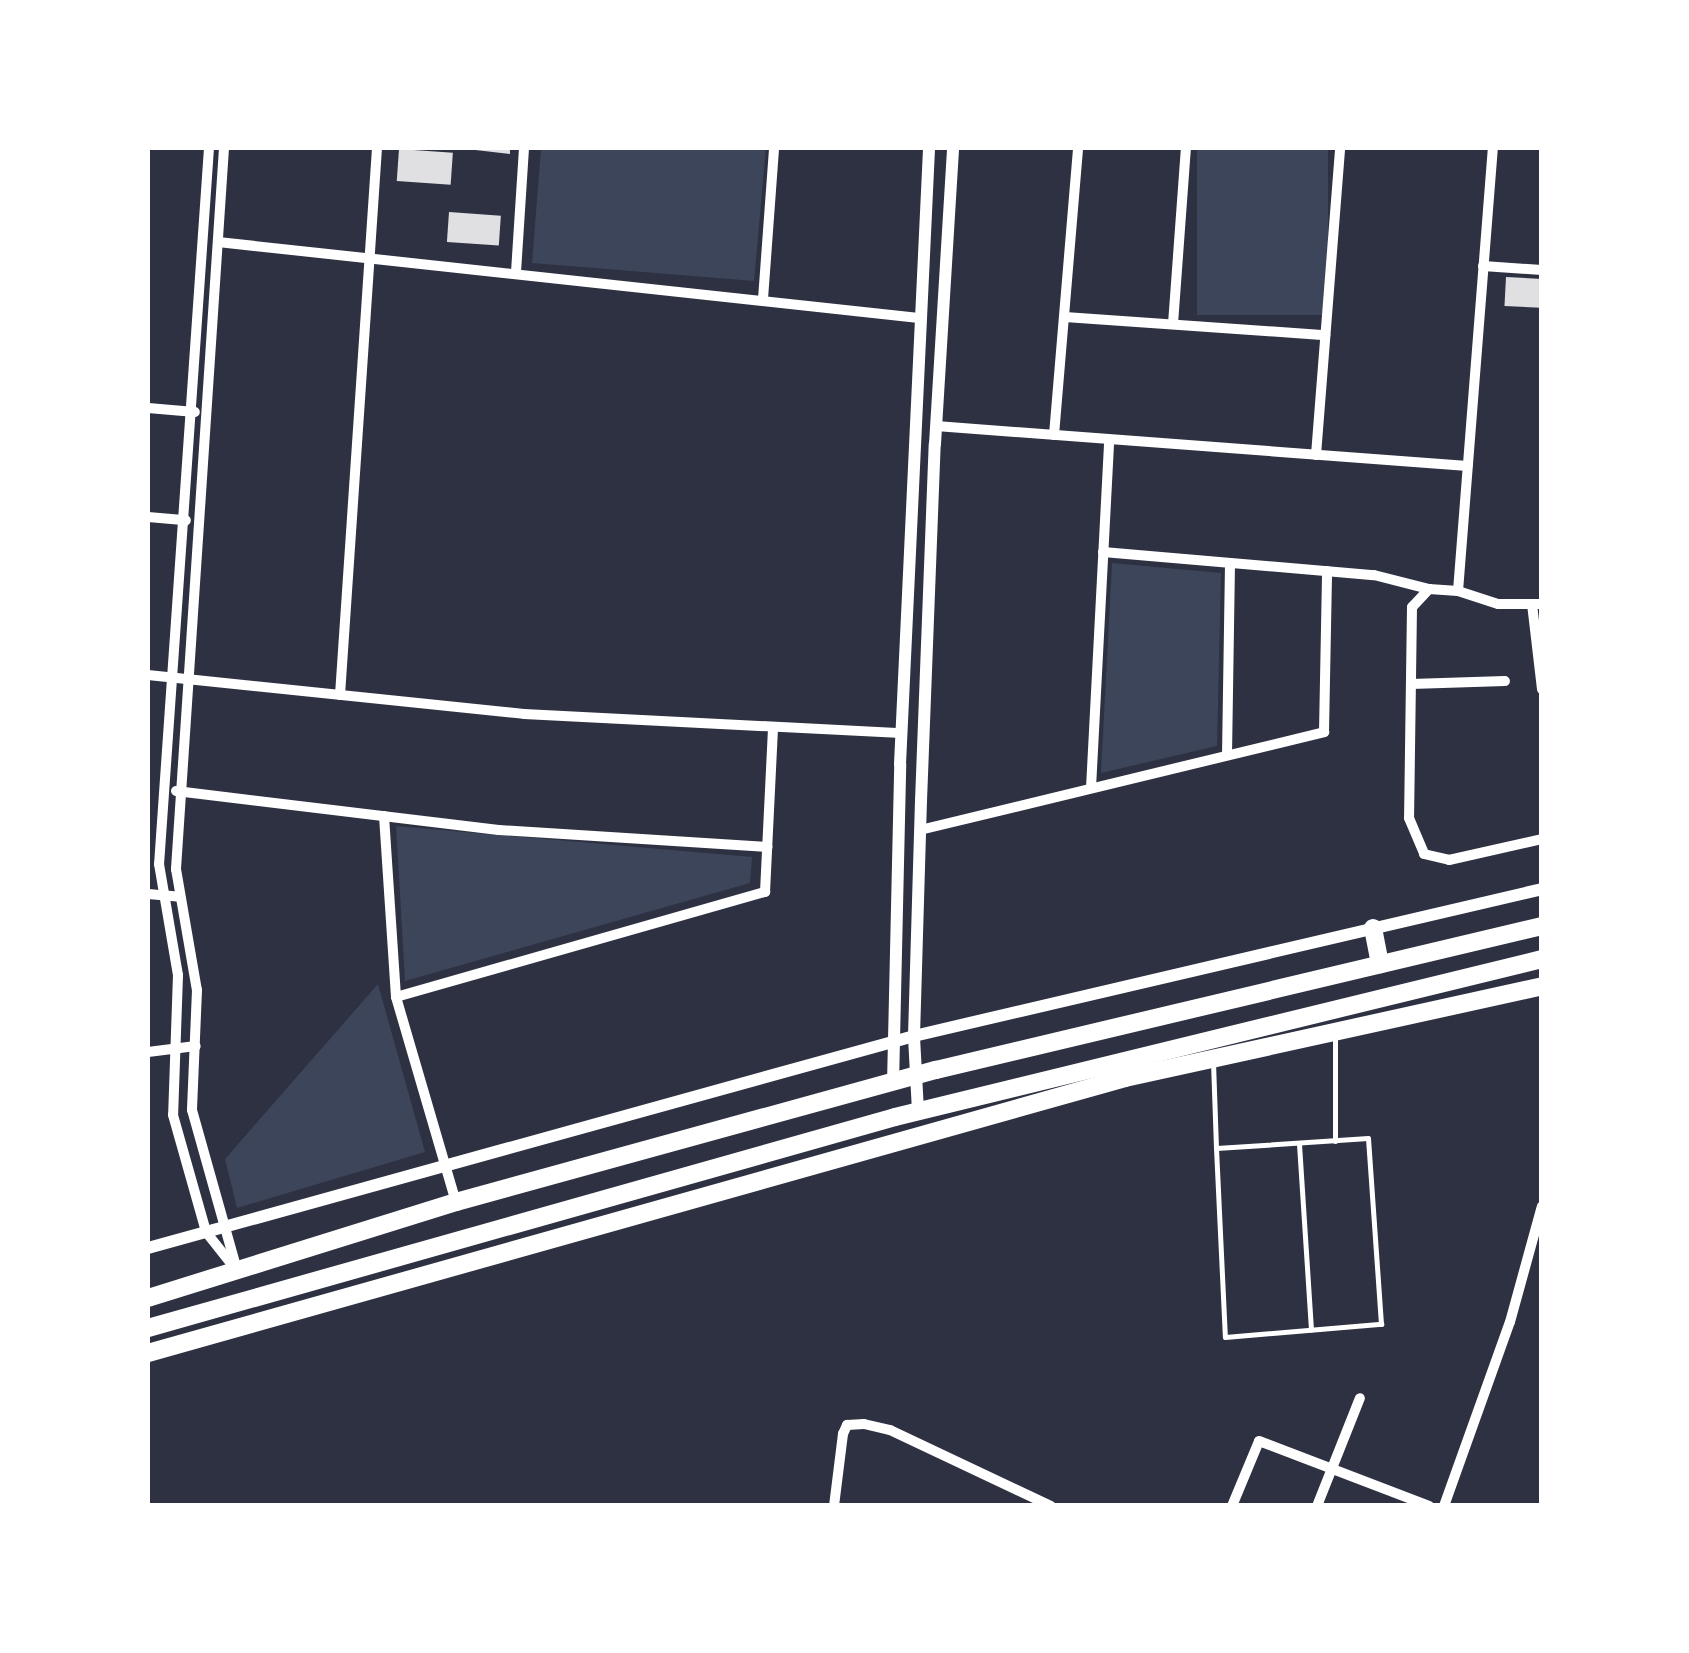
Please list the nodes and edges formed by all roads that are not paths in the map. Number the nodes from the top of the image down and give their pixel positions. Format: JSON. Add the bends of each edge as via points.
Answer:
{"nodes":[{"id":1,"x":209,"y":148,"type":"edge"},
{"id":2,"x":224,"y":148,"type":"edge"},
{"id":3,"x":376,"y":148,"type":"edge"},
{"id":4,"x":524,"y":148,"type":"edge"},
{"id":5,"x":774,"y":148,"type":"edge"},
{"id":6,"x":929,"y":148,"type":"edge"},
{"id":7,"x":953,"y":148,"type":"edge"},
{"id":8,"x":1078,"y":148,"type":"edge"},
{"id":9,"x":1186,"y":148,"type":"edge"},
{"id":10,"x":1340,"y":148,"type":"edge"},
{"id":11,"x":1493,"y":148,"type":"edge"},
{"id":12,"x":218,"y":242,"type":"junction"},
{"id":13,"x":370,"y":256,"type":"junction"},
{"id":14,"x":1483,"y":266,"type":"junction"},
{"id":15,"x":1542,"y":270,"type":"edge"},
{"id":16,"x":516,"y":272,"type":"junction"},
{"id":17,"x":763,"y":299,"type":"junction"},
{"id":18,"x":1065,"y":316,"type":"junction"},
{"id":19,"x":919,"y":318,"type":"junction"},
{"id":20,"x":1174,"y":324,"type":"junction"},
{"id":21,"x":1326,"y":335,"type":"junction"},
{"id":22,"x":148,"y":408,"type":"edge"},
{"id":23,"x":191,"y":412,"type":"junction"},
{"id":24,"x":206,"y":413,"type":"junction"},
{"id":25,"x":936,"y":426,"type":"junction"},
{"id":26,"x":1054,"y":435,"type":"junction"},
{"id":27,"x":1109,"y":439,"type":"junction"},
{"id":28,"x":1316,"y":455,"type":"junction"},
{"id":29,"x":1467,"y":466,"type":"junction"},
{"id":30,"x":148,"y":518,"type":"edge"},
{"id":31,"x":183,"y":520,"type":"junction"},
{"id":32,"x":198,"y":521,"type":"junction"},
{"id":33,"x":1103,"y":552,"type":"junction"},
{"id":34,"x":1230,"y":563,"type":"junction"},
{"id":35,"x":1327,"y":571,"type":"junction"},
{"id":36,"x":1428,"y":589,"type":"junction"},
{"id":37,"x":1458,"y":590,"type":"junction"},
{"id":38,"x":1537,"y":604,"type":"edge"},
{"id":39,"x":907,"y":614,"type":"junction"},
{"id":40,"x":928,"y":614,"type":"junction"},
{"id":41,"x":148,"y":676,"type":"edge"},
{"id":42,"x":172,"y":678,"type":"junction"},
{"id":43,"x":188,"y":679,"type":"junction"},
{"id":44,"x":1505,"y":680,"type":"dead end"},
{"id":45,"x":1411,"y":684,"type":"junction"},
{"id":46,"x":1542,"y":689,"type":"edge"},
{"id":47,"x":340,"y":694,"type":"junction"},
{"id":48,"x":773,"y":728,"type":"junction"},
{"id":49,"x":902,"y":734,"type":"junction"},
{"id":50,"x":1228,"y":755,"type":"junction"},
{"id":51,"x":1091,"y":788,"type":"junction"},
{"id":52,"x":164,"y":790,"type":"junction"},
{"id":53,"x":181,"y":792,"type":"junction"},
{"id":54,"x":384,"y":816,"type":"junction"},
{"id":55,"x":920,"y":830,"type":"junction"},
{"id":56,"x":1542,"y":840,"type":"edge"},
{"id":57,"x":767,"y":846,"type":"junction"},
{"id":58,"x":1542,"y":889,"type":"edge"},
{"id":59,"x":148,"y":894,"type":"edge"},
{"id":60,"x":162,"y":895,"type":"junction"},
{"id":61,"x":180,"y":897,"type":"junction"},
{"id":62,"x":1542,"y":926,"type":"edge"},
{"id":63,"x":1373,"y":928,"type":"junction"},
{"id":64,"x":1542,"y":959,"type":"edge"},
{"id":65,"x":1380,"y":964,"type":"junction"},
{"id":66,"x":1542,"y":986,"type":"edge"},
{"id":67,"x":396,"y":997,"type":"junction"},
{"id":68,"x":1336,"y":1032,"type":"junction"},
{"id":69,"x":914,"y":1036,"type":"junction"},
{"id":70,"x":894,"y":1042,"type":"junction"},
{"id":71,"x":176,"y":1046,"type":"junction"},
{"id":72,"x":196,"y":1046,"type":"junction"},
{"id":73,"x":148,"y":1052,"type":"edge"},
{"id":74,"x":1213,"y":1058,"type":"junction"},
{"id":75,"x":918,"y":1076,"type":"junction"},
{"id":76,"x":893,"y":1084,"type":"junction"},
{"id":77,"x":918,"y":1110,"type":"junction"},
{"id":78,"x":894,"y":1117,"type":"junction"},
{"id":79,"x":1335,"y":1140,"type":"junction"},
{"id":80,"x":1298,"y":1143,"type":"junction"},
{"id":81,"x":1216,"y":1148,"type":"junction"},
{"id":82,"x":448,"y":1164,"type":"junction"},
{"id":83,"x":456,"y":1202,"type":"junction"},
{"id":84,"x":1542,"y":1206,"type":"edge"},
{"id":85,"x":226,"y":1226,"type":"junction"},
{"id":86,"x":206,"y":1232,"type":"junction"},
{"id":87,"x":148,"y":1248,"type":"edge"},
{"id":88,"x":237,"y":1271,"type":"junction"},
{"id":89,"x":148,"y":1298,"type":"edge"},
{"id":90,"x":148,"y":1328,"type":"edge"},
{"id":91,"x":1311,"y":1330,"type":"junction"},
{"id":92,"x":148,"y":1353,"type":"edge"},
{"id":93,"x":1360,"y":1398,"type":"dead end"},
{"id":94,"x":1334,"y":1470,"type":"junction"},
{"id":95,"x":834,"y":1506,"type":"edge"},
{"id":96,"x":1051,"y":1506,"type":"edge"},
{"id":97,"x":1232,"y":1506,"type":"edge"},
{"id":98,"x":1317,"y":1506,"type":"edge"},
{"id":99,"x":1429,"y":1506,"type":"edge"},
{"id":100,"x":1444,"y":1506,"type":"edge"}],
"edges":[{"from":1,"to":23,"type":"street"},
{"from":2,"to":12,"type":"street"},
{"from":3,"to":13,"type":"street"},
{"from":4,"to":16,"type":"street"},
{"from":5,"to":17,"type":"street"},
{"from":6,"to":19,"type":"street"},
{"from":7,"to":25,"type":"street"},
{"from":8,"to":18,"type":"street"},
{"from":9,"to":20,"type":"street"},
{"from":10,"to":21,"type":"street"},
{"from":11,"to":14,"type":"street"},
{"from":12,"to":13,"type":"street"},
{"from":12,"to":24,"type":"street"},
{"from":13,"to":16,"type":"street"},
{"from":13,"to":47,"type":"street"},
{"from":14,"to":15,"type":"street"},
{"from":14,"to":29,"type":"street"},
{"from":16,"to":17,"type":"street"},
{"from":17,"to":19,"type":"street"},
{"from":18,"to":20,"type":"street"},
{"from":18,"to":26,"type":"street"},
{"from":19,"to":39,"type":"street"},
{"from":20,"to":21,"type":"street"},
{"from":21,"to":28,"type":"street"},
{"from":22,"to":23,"type":"street"},
{"from":23,"to":24,"type":"street"},
{"from":23,"to":31,"type":"street"},
{"from":24,"to":32,"type":"street"},
{"from":25,"to":26,"type":"street"},
{"from":25,"to":40,"type":"street"},
{"from":26,"to":27,"type":"street"},
{"from":27,"to":28,"type":"street"},
{"from":27,"to":33,"type":"street"},
{"from":28,"to":29,"type":"street"},
{"from":29,"to":37,"type":"street"},
{"from":30,"to":31,"type":"street"},
{"from":31,"to":32,"type":"street"},
{"from":31,"to":42,"type":"street"},
{"from":32,"to":43,"type":"street"},
{"from":33,"to":34,"type":"street"},
{"from":33,"to":51,"type":"street"},
{"from":34,"to":35,"type":"street"},
{"from":34,"to":50,"type":"street"},
{"from":35,"to":36,"type":"street"},
{"from":35,"to":50,"type":"street","via":[[1324,732]]},
{"from":36,"to":37,"type":"street"},
{"from":36,"to":45,"type":"street","via":[[1412,608]]},
{"from":37,"to":38,"type":"street","via":[[1498,604]]},
{"from":38,"to":46,"type":"street"},
{"from":39,"to":40,"type":"street"},
{"from":39,"to":49,"type":"street"},
{"from":40,"to":55,"type":"street"},
{"from":41,"to":42,"type":"street"},
{"from":42,"to":43,"type":"street"},
{"from":42,"to":52,"type":"street"},
{"from":43,"to":47,"type":"street"},
{"from":43,"to":53,"type":"street"},
{"from":44,"to":45,"type":"street"},
{"from":45,"to":56,"type":"street","via":[[1409,818],[1424,854],[1449,860]]},
{"from":47,"to":48,"type":"street","via":[[524,714]]},
{"from":48,"to":49,"type":"street"},
{"from":48,"to":57,"type":"street"},
{"from":49,"to":70,"type":"street"},
{"from":50,"to":51,"type":"street"},
{"from":51,"to":55,"type":"street"},
{"from":52,"to":53,"type":"street"},
{"from":52,"to":60,"type":"street"},
{"from":53,"to":54,"type":"street"},
{"from":53,"to":61,"type":"street"},
{"from":54,"to":57,"type":"street"},
{"from":54,"to":67,"type":"street"},
{"from":55,"to":69,"type":"street"},
{"from":57,"to":67,"type":"street","via":[[765,892]]},
{"from":58,"to":63,"type":"street"},
{"from":59,"to":60,"type":"street"},
{"from":60,"to":61,"type":"street"},
{"from":60,"to":71,"type":"street","via":[[178,975]]},
{"from":61,"to":72,"type":"street","via":[[197,990]]},
{"from":62,"to":65,"type":"highway"},
{"from":63,"to":65,"type":"highway"},
{"from":63,"to":69,"type":"street"},
{"from":64,"to":77,"type":"highway"},
{"from":65,"to":75,"type":"highway"},
{"from":66,"to":68,"type":"highway"},
{"from":67,"to":82,"type":"street"},
{"from":68,"to":74,"type":"highway"},
{"from":68,"to":79,"type":"lane"},
{"from":69,"to":70,"type":"street"},
{"from":69,"to":75,"type":"street"},
{"from":70,"to":76,"type":"street"},
{"from":70,"to":82,"type":"street"},
{"from":71,"to":72,"type":"street"},
{"from":71,"to":73,"type":"street"},
{"from":71,"to":86,"type":"street","via":[[172,1115]]},
{"from":72,"to":85,"type":"street","via":[[192,1110]]},
{"from":74,"to":81,"type":"lane"},
{"from":74,"to":92,"type":"highway","via":[[910,1136]]},
{"from":75,"to":76,"type":"highway"},
{"from":75,"to":77,"type":"street"},
{"from":76,"to":78,"type":"highway"},
{"from":76,"to":83,"type":"highway"},
{"from":77,"to":78,"type":"highway"},
{"from":78,"to":90,"type":"highway"},
{"from":79,"to":80,"type":"lane"},
{"from":79,"to":91,"type":"lane","via":[[1368,1138],[1382,1324]]},
{"from":80,"to":81,"type":"lane"},
{"from":80,"to":91,"type":"lane"},
{"from":81,"to":91,"type":"lane","via":[[1225,1337]]},
{"from":82,"to":83,"type":"street"},
{"from":82,"to":85,"type":"street"},
{"from":83,"to":88,"type":"highway"},
{"from":84,"to":100,"type":"street","via":[[1510,1322]]},
{"from":85,"to":86,"type":"street"},
{"from":85,"to":88,"type":"street"},
{"from":86,"to":87,"type":"street"},
{"from":86,"to":88,"type":"street"},
{"from":88,"to":89,"type":"highway"},
{"from":93,"to":94,"type":"street"},
{"from":94,"to":97,"type":"street","via":[[1258,1440]]},
{"from":94,"to":98,"type":"street"},
{"from":94,"to":99,"type":"street"},
{"from":95,"to":96,"type":"street","via":[[843,1434],[847,1425],[864,1424]]}]}
